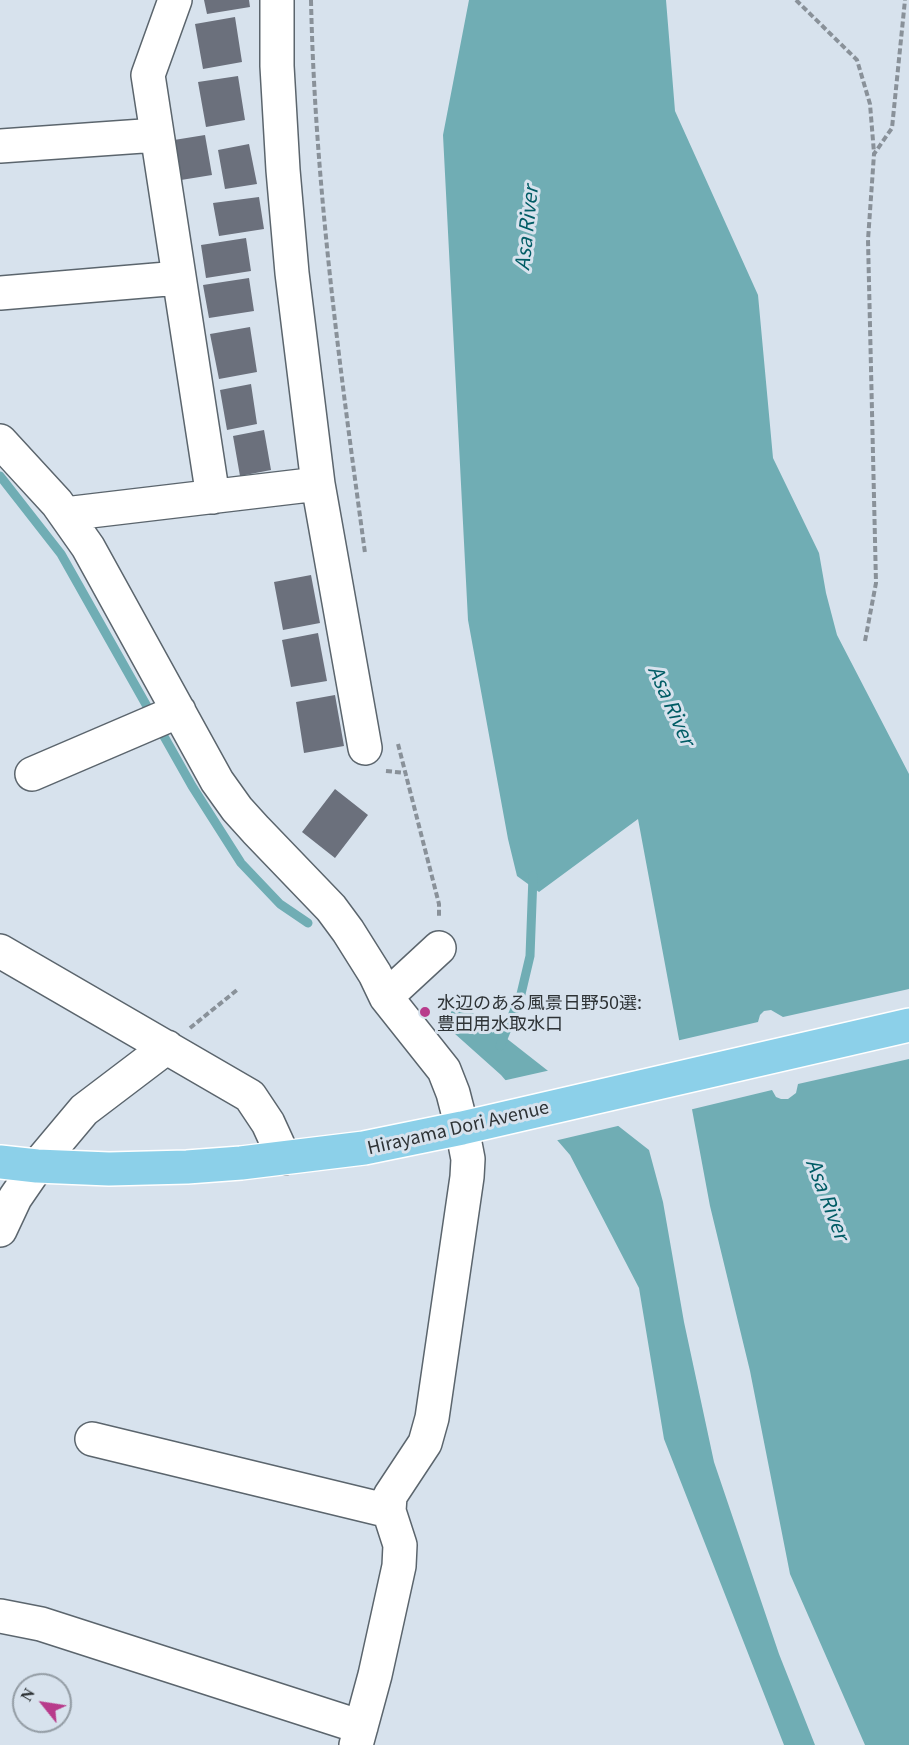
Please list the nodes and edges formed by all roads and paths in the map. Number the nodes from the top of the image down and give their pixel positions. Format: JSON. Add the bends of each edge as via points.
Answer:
{"nodes":[{"id":1,"x":175,"y":0,"type":"edge"},
{"id":2,"x":277,"y":0,"type":"edge"},
{"id":3,"x":311,"y":0,"type":"edge"},
{"id":4,"x":796,"y":0,"type":"edge"},
{"id":5,"x":905,"y":0,"type":"edge"},
{"id":6,"x":158,"y":135,"type":"junction"},
{"id":7,"x":0,"y":146,"type":"edge"},
{"id":8,"x":874,"y":154,"type":"junction"},
{"id":9,"x":179,"y":278,"type":"junction"},
{"id":10,"x":0,"y":293,"type":"edge"},
{"id":11,"x":0,"y":441,"type":"edge"},
{"id":12,"x":318,"y":484,"type":"junction"},
{"id":13,"x":213,"y":497,"type":"junction"},
{"id":14,"x":65,"y":514,"type":"junction"},
{"id":15,"x":366,"y":565,"type":"dead end"},
{"id":16,"x":865,"y":641,"type":"dead end"},
{"id":17,"x":163,"y":717,"type":"junction"},
{"id":18,"x":396,"y":735,"type":"dead end"},
{"id":19,"x":365,"y":748,"type":"dead end"},
{"id":20,"x":32,"y":774,"type":"dead end"},
{"id":21,"x":439,"y":948,"type":"joint"},
{"id":22,"x":0,"y":951,"type":"edge"},
{"id":23,"x":237,"y":990,"type":"dead end"},
{"id":24,"x":386,"y":997,"type":"junction"},
{"id":25,"x":909,"y":1025,"type":"edge"},
{"id":26,"x":167,"y":1047,"type":"junction"},
{"id":27,"x":462,"y":1128,"type":"junction"},
{"id":28,"x":284,"y":1158,"type":"junction"},
{"id":29,"x":0,"y":1162,"type":"edge"},
{"id":30,"x":37,"y":1166,"type":"junction"},
{"id":31,"x":0,"y":1230,"type":"edge"},
{"id":32,"x":92,"y":1439,"type":"dead end"},
{"id":33,"x":389,"y":1511,"type":"junction"},
{"id":34,"x":0,"y":1616,"type":"edge"},
{"id":35,"x":358,"y":1736,"type":"edge"}],
"edges":[{"from":1,"to":6,"type":"street","via":[[148,75]]},
{"from":2,"to":12,"type":"street","via":[[283,170]]},
{"from":3,"to":15,"type":"path","via":[[325,235]]},
{"from":4,"to":8,"type":"path","via":[[857,60],[870,104]]},
{"from":5,"to":8,"type":"path","via":[[892,128]]},
{"from":6,"to":7,"type":"street"},
{"from":6,"to":9,"type":"street"},
{"from":8,"to":16,"type":"path","via":[[868,240],[876,583]]},
{"from":9,"to":10,"type":"street"},
{"from":9,"to":13,"type":"street"},
{"from":11,"to":14,"type":"street"},
{"from":12,"to":13,"type":"street"},
{"from":12,"to":19,"type":"street"},
{"from":13,"to":14,"type":"street"},
{"from":14,"to":17,"type":"street","via":[[88,547]]},
{"from":17,"to":20,"type":"street"},
{"from":17,"to":24,"type":"street","via":[[256,830],[331,908]]},
{"from":18,"to":21,"type":"path","via":[[439,904]]},
{"from":21,"to":24,"type":"street"},
{"from":22,"to":26,"type":"street"},
{"from":23,"to":26,"type":"path"},
{"from":24,"to":27,"type":"street","via":[[444,1070]]},
{"from":25,"to":27,"type":"main road","name":"Hirayama Dori Avenue"},
{"from":26,"to":28,"type":"street","via":[[250,1096]]},
{"from":26,"to":30,"type":"street","via":[[84,1110]]},
{"from":27,"to":28,"type":"main road","name":"Hirayama Dori Avenue","via":[[364,1148]]},
{"from":27,"to":33,"type":"street","via":[[467,1177],[432,1418],[424,1443],[390,1496]]},
{"from":28,"to":30,"type":"main road","name":"Hirayama Dori Avenue","via":[[187,1167]]},
{"from":29,"to":30,"type":"main road","name":"Hirayama Dori Avenue"},
{"from":30,"to":31,"type":"street","via":[[15,1198]]},
{"from":32,"to":33,"type":"street"},
{"from":33,"to":35,"type":"street","via":[[400,1545],[399,1566]]},
{"from":34,"to":35,"type":"street","via":[[41,1624]]}]}
